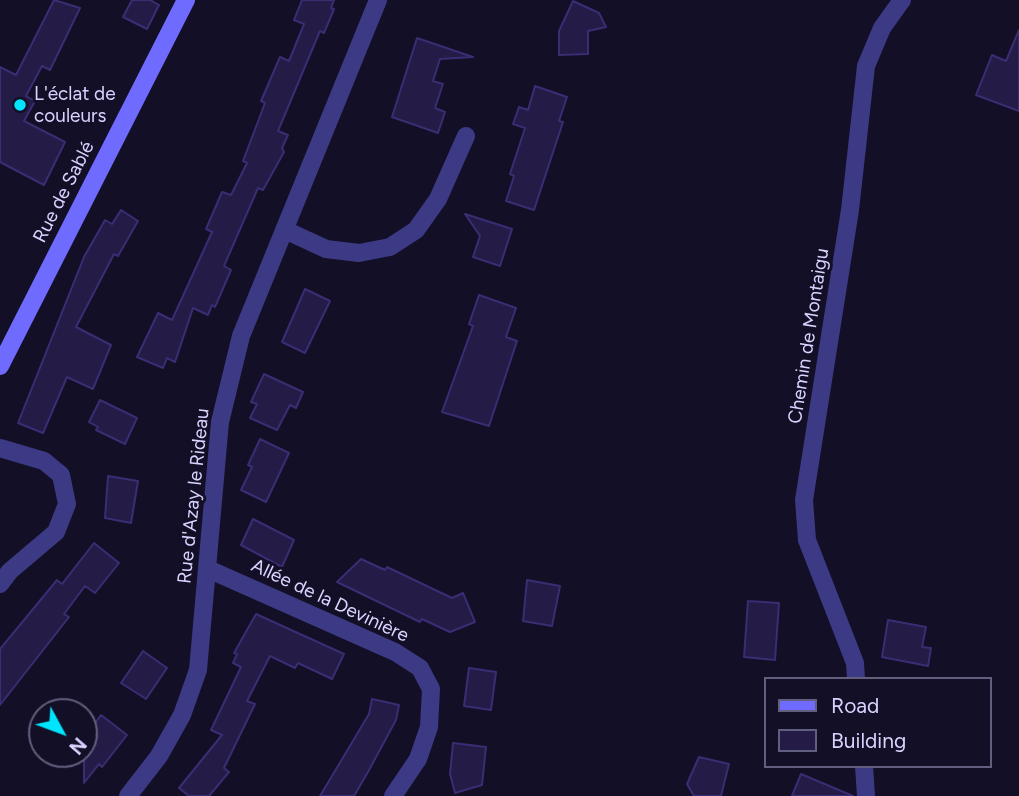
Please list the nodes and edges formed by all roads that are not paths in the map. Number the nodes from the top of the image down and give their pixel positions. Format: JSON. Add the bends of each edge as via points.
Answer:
{"nodes":[{"id":1,"x":186,"y":0,"type":"edge"},
{"id":2,"x":378,"y":0,"type":"edge"},
{"id":3,"x":901,"y":0,"type":"edge"},
{"id":4,"x":466,"y":136,"type":"dead end"},
{"id":5,"x":285,"y":230,"type":"junction"},
{"id":6,"x":0,"y":366,"type":"edge"},
{"id":7,"x":0,"y":448,"type":"edge"},
{"id":8,"x":208,"y":569,"type":"junction"},
{"id":9,"x":0,"y":584,"type":"edge"},
{"id":10,"x":856,"y":677,"type":"edge"},
{"id":11,"x":864,"y":768,"type":"edge"},
{"id":12,"x":128,"y":796,"type":"edge"},
{"id":13,"x":393,"y":796,"type":"edge"},
{"id":14,"x":866,"y":796,"type":"edge"}],
"edges":[{"from":1,"to":6,"type":"main road","name":"Rue de Sablé"},
{"from":2,"to":5,"type":"street","name":"Rue d'Azay le Rideau"},
{"from":3,"to":10,"type":"street","name":"Chemin de Montaigu","via":[[882,28],[866,66],[850,210],[804,500],[807,540],[855,663]]},
{"from":4,"to":5,"type":"street","via":[[438,199],[415,230],[390,247],[359,253],[326,249]]},
{"from":5,"to":8,"type":"street","name":"Rue d'Azay le Rideau","via":[[241,336],[220,422]]},
{"from":7,"to":9,"type":"street","via":[[44,461],[61,475],[67,504],[56,532]]},
{"from":8,"to":12,"type":"street","name":"Rue d'Azay le Rideau","via":[[198,670],[182,715],[159,756]]},
{"from":8,"to":13,"type":"street","name":"Allée de la Devinière","via":[[420,668],[431,689],[429,727],[418,759]]},
{"from":11,"to":14,"type":"street"}]}
